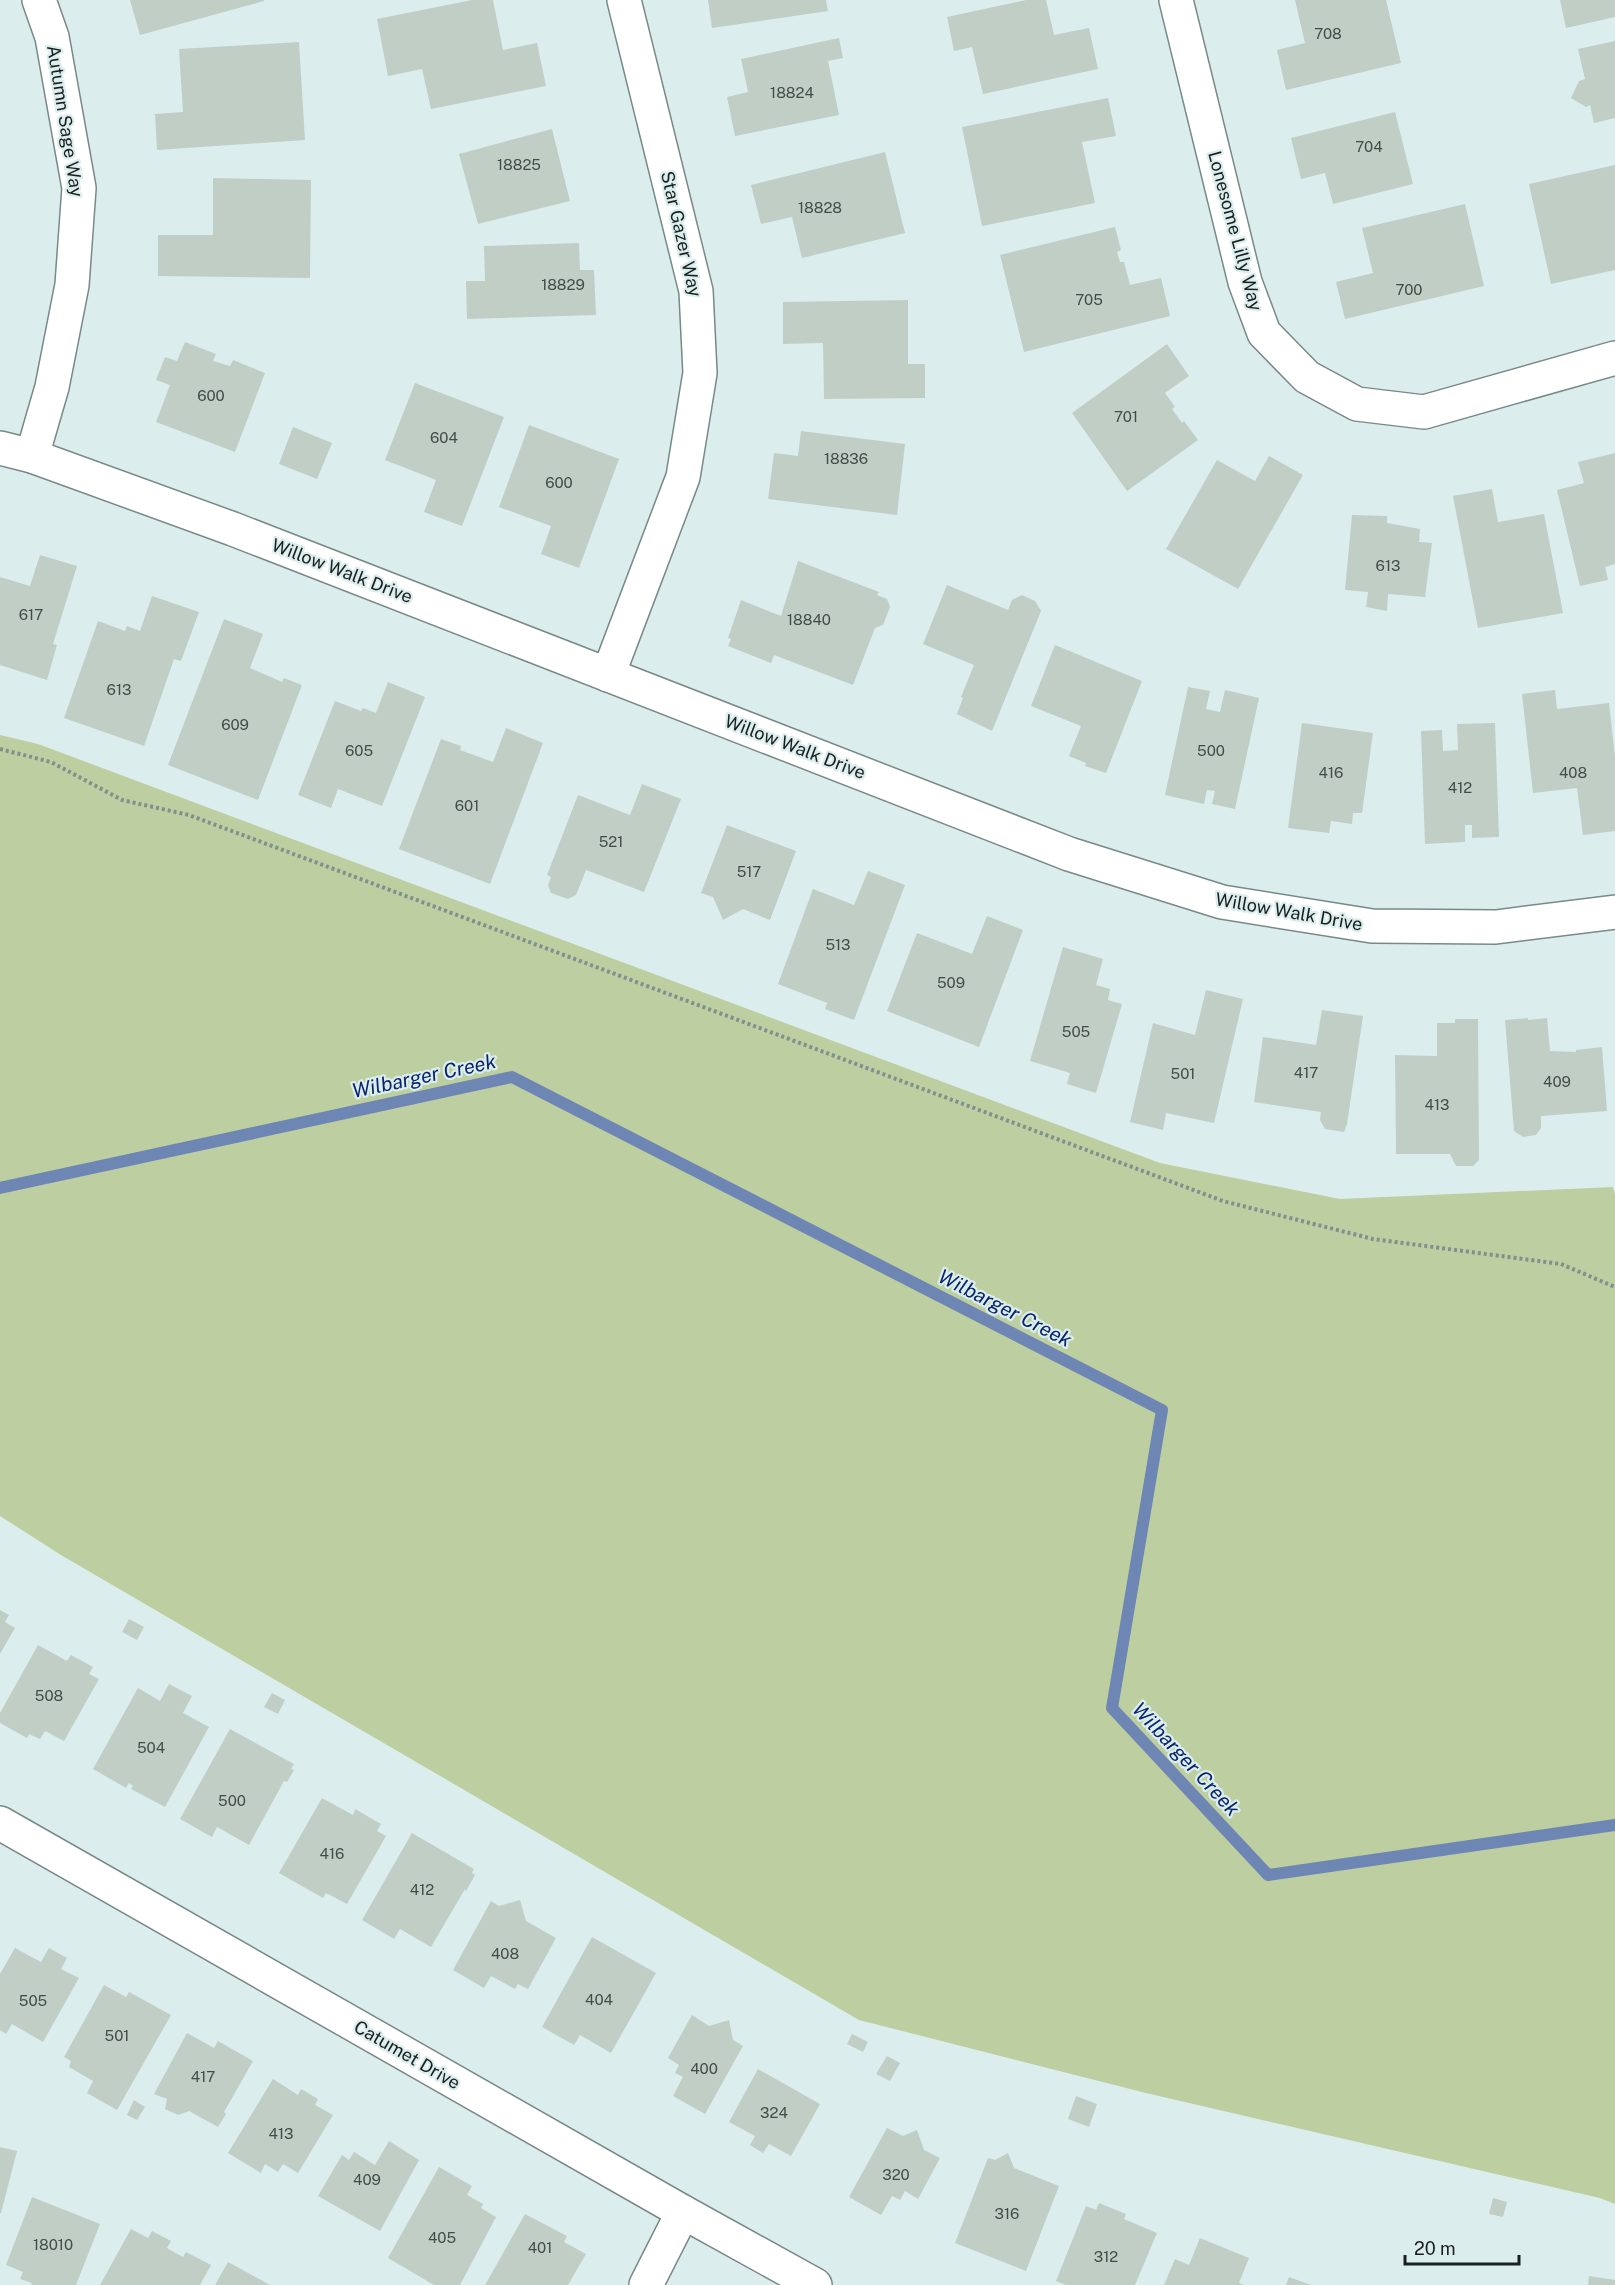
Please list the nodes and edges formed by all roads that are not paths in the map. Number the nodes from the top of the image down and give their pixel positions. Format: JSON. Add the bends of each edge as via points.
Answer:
{"nodes":[{"id":1,"x":39,"y":0,"type":"edge"},
{"id":2,"x":624,"y":0,"type":"edge"},
{"id":3,"x":1176,"y":0,"type":"edge"},
{"id":4,"x":1615,"y":358,"type":"edge"},
{"id":5,"x":0,"y":448,"type":"edge"},
{"id":6,"x":32,"y":456,"type":"junction"},
{"id":7,"x":608,"y":675,"type":"junction"},
{"id":8,"x":1615,"y":912,"type":"edge"},
{"id":9,"x":0,"y":1823,"type":"edge"},
{"id":10,"x":683,"y":2212,"type":"junction"},
{"id":11,"x":646,"y":2285,"type":"edge"},
{"id":12,"x":815,"y":2285,"type":"edge"}],
"edges":[{"from":1,"to":6,"type":"street","name":"Autumn Sage Way","via":[[52,37],[79,188],[72,285],[52,387]]},
{"from":2,"to":7,"type":"street","name":"Star Gazer Way","via":[[696,291],[700,373],[683,477]]},
{"from":3,"to":4,"type":"street","name":"Lonesome Lilly Way","via":[[1245,282],[1264,333],[1307,377],[1357,404],[1424,412]]},
{"from":5,"to":6,"type":"street","name":"Willow Walk Drive"},
{"from":6,"to":7,"type":"street","name":"Willow Walk Drive","via":[[233,529]]},
{"from":7,"to":8,"type":"street","name":"Willow Walk Drive","via":[[1069,854],[1222,902],[1372,926],[1497,927]]},
{"from":9,"to":10,"type":"street","name":"Catumet Drive"},
{"from":10,"to":11,"type":"street"},
{"from":10,"to":12,"type":"street","name":"Catumet Drive"}]}
